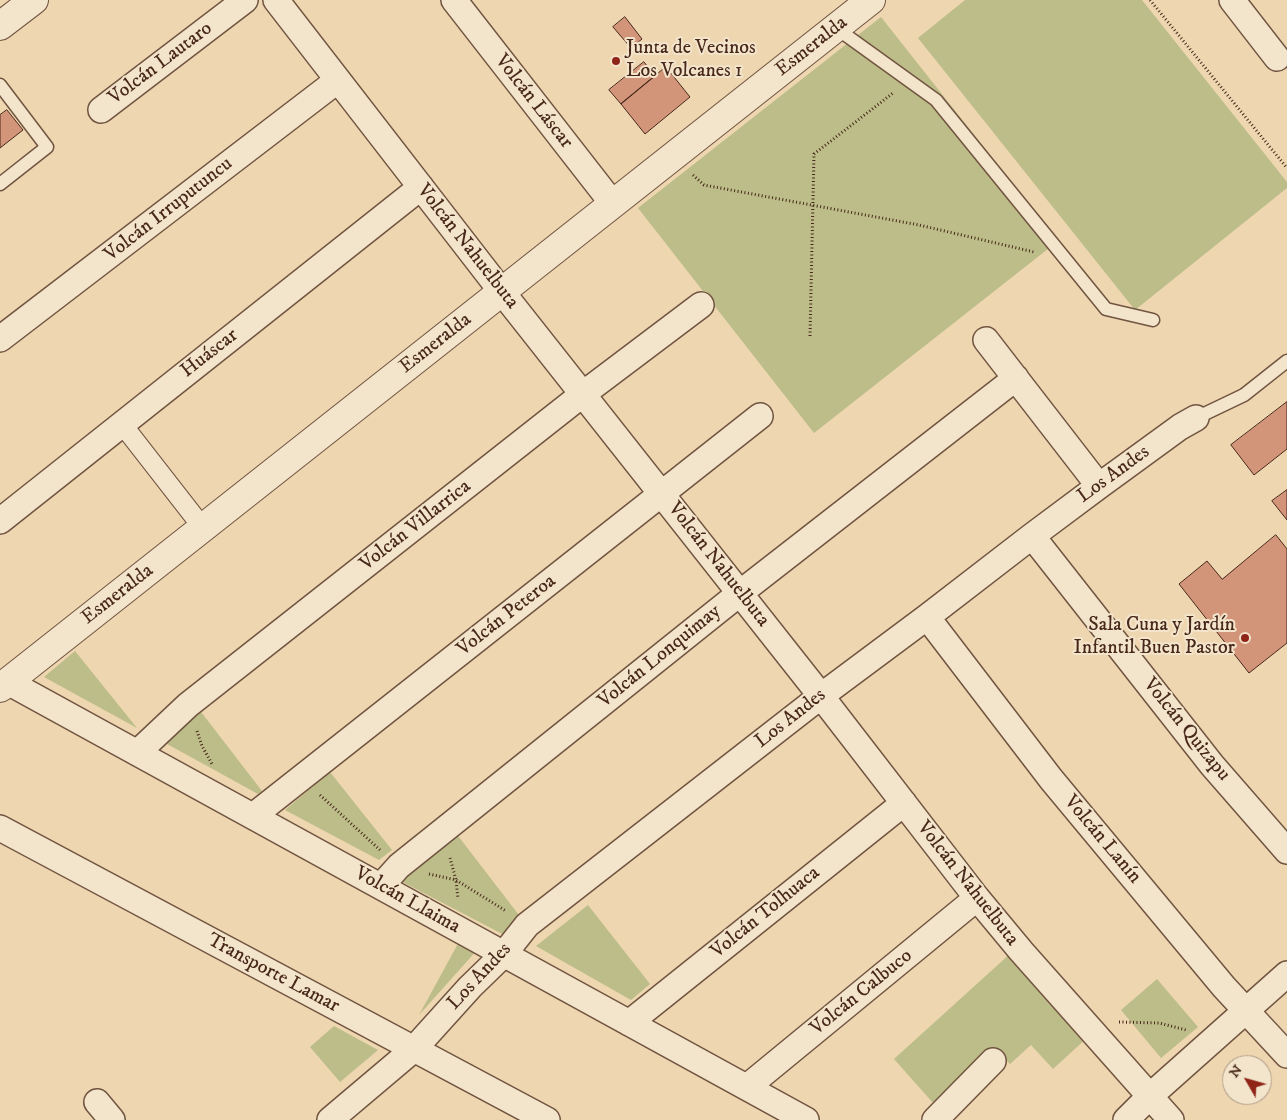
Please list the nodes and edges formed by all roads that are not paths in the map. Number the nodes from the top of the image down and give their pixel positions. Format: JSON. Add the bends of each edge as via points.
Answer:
{"nodes":[{"id":1,"x":245,"y":0,"type":"edge"},
{"id":2,"x":276,"y":0,"type":"edge"},
{"id":3,"x":454,"y":0,"type":"edge"},
{"id":4,"x":871,"y":0,"type":"edge"},
{"id":5,"x":1232,"y":0,"type":"edge"},
{"id":6,"x":28,"y":2,"type":"edge"},
{"id":7,"x":0,"y":26,"type":"edge"},
{"id":8,"x":836,"y":28,"type":"junction"},
{"id":9,"x":1277,"y":58,"type":"dead end"},
{"id":10,"x":338,"y":80,"type":"junction"},
{"id":11,"x":0,"y":85,"type":"edge"},
{"id":12,"x":101,"y":110,"type":"dead end"},
{"id":13,"x":0,"y":184,"type":"edge"},
{"id":14,"x":421,"y":187,"type":"junction"},
{"id":15,"x":613,"y":204,"type":"junction"},
{"id":16,"x":502,"y":292,"type":"junction"},
{"id":17,"x":701,"y":305,"type":"dead end"},
{"id":18,"x":1153,"y":320,"type":"dead end"},
{"id":19,"x":0,"y":339,"type":"edge"},
{"id":20,"x":986,"y":340,"type":"dead end"},
{"id":21,"x":1287,"y":361,"type":"edge"},
{"id":22,"x":1016,"y":378,"type":"junction"},
{"id":23,"x":583,"y":394,"type":"junction"},
{"id":24,"x":760,"y":416,"type":"dead end"},
{"id":25,"x":1196,"y":418,"type":"joint"},
{"id":26,"x":122,"y":424,"type":"junction"},
{"id":27,"x":1099,"y":486,"type":"junction"},
{"id":28,"x":662,"y":494,"type":"junction"},
{"id":29,"x":0,"y":521,"type":"edge"},
{"id":30,"x":203,"y":528,"type":"junction"},
{"id":31,"x":1032,"y":536,"type":"junction"},
{"id":32,"x":740,"y":593,"type":"junction"},
{"id":33,"x":927,"y":617,"type":"junction"},
{"id":34,"x":4,"y":685,"type":"edge"},
{"id":35,"x":821,"y":696,"type":"junction"},
{"id":36,"x":137,"y":752,"type":"junction"},
{"id":37,"x":904,"y":803,"type":"junction"},
{"id":38,"x":253,"y":816,"type":"junction"},
{"id":39,"x":0,"y":828,"type":"edge"},
{"id":40,"x":1287,"y":851,"type":"edge"},
{"id":41,"x":381,"y":886,"type":"junction"},
{"id":42,"x":977,"y":898,"type":"junction"},
{"id":43,"x":504,"y":954,"type":"junction"},
{"id":44,"x":1287,"y":974,"type":"edge"},
{"id":45,"x":1247,"y":1010,"type":"junction"},
{"id":46,"x":629,"y":1022,"type":"junction"},
{"id":47,"x":414,"y":1049,"type":"junction"},
{"id":48,"x":1287,"y":1055,"type":"edge"},
{"id":49,"x":993,"y":1060,"type":"dead end"},
{"id":50,"x":747,"y":1088,"type":"junction"},
{"id":51,"x":1150,"y":1096,"type":"junction"},
{"id":52,"x":540,"y":1118,"type":"edge"},
{"id":53,"x":330,"y":1120,"type":"edge"},
{"id":54,"x":806,"y":1120,"type":"edge"},
{"id":55,"x":936,"y":1120,"type":"edge"},
{"id":56,"x":1126,"y":1120,"type":"edge"},
{"id":57,"x":1171,"y":1120,"type":"edge"}],
"edges":[{"from":1,"to":12,"type":"street","name":"Volcán Lautaro"},
{"from":2,"to":10,"type":"street","name":"Volcán Nahuelbuta"},
{"from":3,"to":15,"type":"street","name":"Volcán Láscar"},
{"from":4,"to":8,"type":"street","name":"Esmeralda"},
{"from":5,"to":9,"type":"street"},
{"from":6,"to":7,"type":"street"},
{"from":8,"to":15,"type":"street","name":"Esmeralda"},
{"from":8,"to":18,"type":"lane","via":[[936,100],[1106,309]]},
{"from":10,"to":14,"type":"street","name":"Volcán Nahuelbuta"},
{"from":10,"to":19,"type":"street","name":"Volcán Irruputuncu"},
{"from":11,"to":13,"type":"lane","via":[[47,147]]},
{"from":14,"to":16,"type":"street","name":"Volcán Nahuelbuta"},
{"from":14,"to":26,"type":"street","name":"Huáscar"},
{"from":15,"to":16,"type":"street","name":"Esmeralda"},
{"from":16,"to":23,"type":"street","name":"Volcán Nahuelbuta"},
{"from":16,"to":30,"type":"street","name":"Esmeralda"},
{"from":17,"to":23,"type":"street","name":"Volcán Villarrica"},
{"from":20,"to":22,"type":"street"},
{"from":21,"to":25,"type":"lane","name":"Los Andes","via":[[1244,395]]},
{"from":22,"to":27,"type":"street"},
{"from":22,"to":32,"type":"street","name":"Volcán Lonquimay"},
{"from":23,"to":28,"type":"street","name":"Volcán Nahuelbuta"},
{"from":23,"to":36,"type":"street","name":"Volcán Villarrica","via":[[188,705]]},
{"from":24,"to":28,"type":"street","name":"Volcán Peteroa"},
{"from":25,"to":27,"type":"street","name":"Los Andes"},
{"from":26,"to":29,"type":"street","name":"Huáscar"},
{"from":26,"to":30,"type":"street"},
{"from":27,"to":31,"type":"street","name":"Los Andes"},
{"from":28,"to":32,"type":"street","name":"Volcán Nahuelbuta"},
{"from":28,"to":38,"type":"street","name":"Volcán Peteroa"},
{"from":30,"to":34,"type":"street","name":"Esmeralda"},
{"from":31,"to":33,"type":"street","name":"Los Andes"},
{"from":31,"to":40,"type":"street","name":"Volcán Quizapu","via":[[1212,765]]},
{"from":32,"to":35,"type":"street","name":"Volcán Nahuelbuta"},
{"from":32,"to":41,"type":"street","name":"Volcán Lonquimay","via":[[399,866]]},
{"from":33,"to":35,"type":"street","name":"Los Andes"},
{"from":33,"to":45,"type":"street","name":"Volcán Lanín","via":[[1057,786],[1224,987]]},
{"from":34,"to":36,"type":"street","name":"Volcán Llaima"},
{"from":35,"to":37,"type":"street","name":"Volcán Nahuelbuta"},
{"from":35,"to":43,"type":"street","name":"Los Andes","via":[[528,925]]},
{"from":36,"to":38,"type":"street","name":"Volcán Llaima"},
{"from":37,"to":42,"type":"street","name":"Volcán Nahuelbuta"},
{"from":37,"to":46,"type":"street","name":"Volcán Tolhuaca"},
{"from":38,"to":41,"type":"street","name":"Volcán Llaima"},
{"from":39,"to":47,"type":"street","name":"Transporte Lamar"},
{"from":41,"to":43,"type":"street","name":"Volcán Llaima"},
{"from":42,"to":50,"type":"street","name":"Volcán Calbuco"},
{"from":42,"to":51,"type":"street","name":"Volcán Nahuelbuta"},
{"from":43,"to":46,"type":"street","name":"Volcán Llaima"},
{"from":43,"to":47,"type":"street","name":"Los Andes"},
{"from":44,"to":45,"type":"street"},
{"from":45,"to":48,"type":"street","name":"Volcán Lanín"},
{"from":45,"to":51,"type":"street"},
{"from":46,"to":50,"type":"street","name":"Volcán Llaima"},
{"from":47,"to":52,"type":"street","name":"Transporte Lamar"},
{"from":47,"to":53,"type":"street","name":"Los Andes"},
{"from":49,"to":55,"type":"street"},
{"from":50,"to":54,"type":"street","name":"Volcán Llaima"},
{"from":51,"to":56,"type":"street"},
{"from":51,"to":57,"type":"street","name":"Volcán Nahuelbuta"}]}
